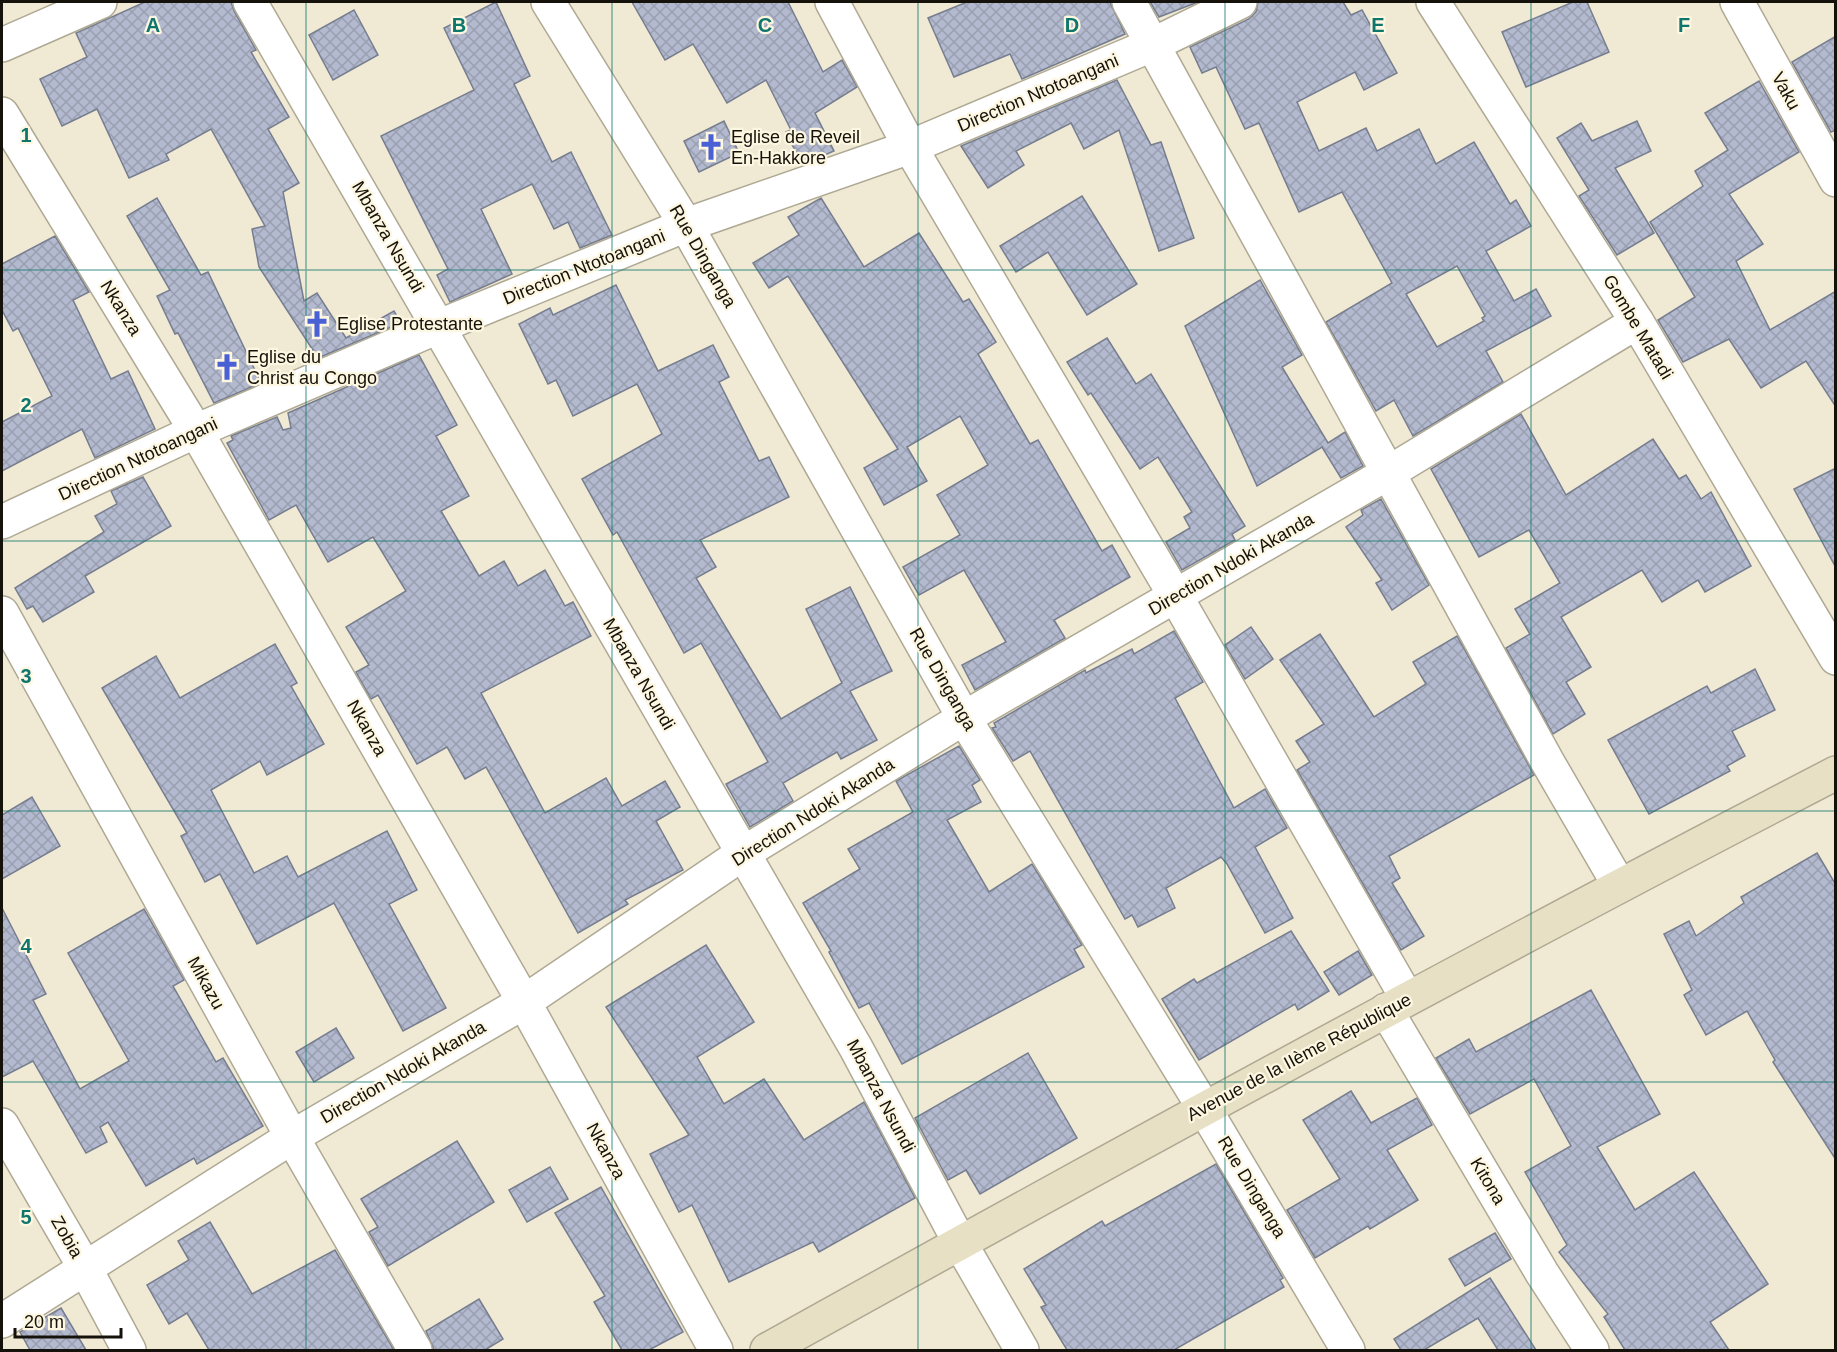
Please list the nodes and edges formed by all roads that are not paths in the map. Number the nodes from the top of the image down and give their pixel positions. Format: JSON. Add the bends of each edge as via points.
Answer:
{"nodes":[{"id":1,"x":100,"y":2,"type":"edge"},
{"id":2,"x":250,"y":2,"type":"edge"},
{"id":3,"x":548,"y":2,"type":"edge"},
{"id":4,"x":832,"y":2,"type":"edge"},
{"id":5,"x":1129,"y":2,"type":"edge"},
{"id":6,"x":1240,"y":2,"type":"edge"},
{"id":7,"x":1433,"y":2,"type":"edge"},
{"id":8,"x":1737,"y":2,"type":"edge"},
{"id":9,"x":1154,"y":44,"type":"junction"},
{"id":10,"x":2,"y":45,"type":"edge"},
{"id":11,"x":2,"y":114,"type":"edge"},
{"id":12,"x":910,"y":147,"type":"junction"},
{"id":13,"x":1836,"y":180,"type":"edge"},
{"id":14,"x":686,"y":225,"type":"junction"},
{"id":15,"x":1637,"y":322,"type":"junction"},
{"id":16,"x":440,"y":326,"type":"junction"},
{"id":17,"x":196,"y":431,"type":"junction"},
{"id":18,"x":1388,"y":473,"type":"junction"},
{"id":19,"x":2,"y":522,"type":"edge"},
{"id":20,"x":1176,"y":597,"type":"junction"},
{"id":21,"x":2,"y":614,"type":"edge"},
{"id":22,"x":1836,"y":658,"type":"edge"},
{"id":23,"x":964,"y":718,"type":"junction"},
{"id":24,"x":1836,"y":773,"type":"edge"},
{"id":25,"x":742,"y":855,"type":"junction"},
{"id":26,"x":1619,"y":885,"type":"junction"},
{"id":27,"x":524,"y":1002,"type":"junction"},
{"id":28,"x":1397,"y":1004,"type":"junction"},
{"id":29,"x":1204,"y":1108,"type":"junction"},
{"id":30,"x":2,"y":1125,"type":"edge"},
{"id":31,"x":292,"y":1137,"type":"junction"},
{"id":32,"x":960,"y":1243,"type":"junction"},
{"id":33,"x":85,"y":1268,"type":"junction"},
{"id":34,"x":2,"y":1321,"type":"edge"},
{"id":35,"x":129,"y":1350,"type":"edge"},
{"id":36,"x":415,"y":1350,"type":"edge"},
{"id":37,"x":716,"y":1350,"type":"edge"},
{"id":38,"x":767,"y":1350,"type":"edge"},
{"id":39,"x":1023,"y":1350,"type":"edge"},
{"id":40,"x":1348,"y":1350,"type":"edge"},
{"id":41,"x":1592,"y":1350,"type":"edge"}],
"edges":[{"from":1,"to":10,"type":"street"},
{"from":2,"to":16,"type":"street","name":"Mbanza Nsundi"},
{"from":3,"to":14,"type":"street","name":"Rue Dinganga"},
{"from":4,"to":12,"type":"street","name":"Kitona"},
{"from":5,"to":9,"type":"street"},
{"from":6,"to":9,"type":"street","name":"Direction Ntotoangani"},
{"from":7,"to":15,"type":"street","name":"Gombe Matadi"},
{"from":8,"to":13,"type":"street","name":"Vaku"},
{"from":9,"to":12,"type":"street","name":"Direction Ntotoangani"},
{"from":9,"to":18,"type":"street"},
{"from":11,"to":17,"type":"street","name":"Nkanza"},
{"from":12,"to":14,"type":"street","name":"Direction Ntotoangani"},
{"from":12,"to":20,"type":"street","name":"Kitona"},
{"from":14,"to":16,"type":"street","name":"Direction Ntotoangani"},
{"from":14,"to":23,"type":"street","name":"Rue Dinganga"},
{"from":15,"to":18,"type":"street","name":"Direction Ndoki Akanda"},
{"from":15,"to":22,"type":"street","name":"Gombe Matadi"},
{"from":16,"to":17,"type":"street","name":"Direction Ntotoangani"},
{"from":16,"to":25,"type":"street","name":"Mbanza Nsundi"},
{"from":17,"to":19,"type":"street","name":"Direction Ntotoangani"},
{"from":17,"to":27,"type":"street","name":"Nkanza"},
{"from":18,"to":20,"type":"street","name":"Direction Ndoki Akanda"},
{"from":18,"to":26,"type":"street"},
{"from":20,"to":23,"type":"street","name":"Direction Ndoki Akanda"},
{"from":20,"to":28,"type":"street","name":"Kitona"},
{"from":21,"to":31,"type":"street","name":"Mikazu"},
{"from":23,"to":25,"type":"street","name":"Direction Ndoki Akanda"},
{"from":23,"to":29,"type":"street","name":"Rue Dinganga"},
{"from":24,"to":26,"type":"street","name":"Avenue de la IIème République"},
{"from":25,"to":27,"type":"street","name":"Direction Ndoki Akanda"},
{"from":25,"to":32,"type":"street","name":"Mbanza Nsundi","via":[[856,1048]]},
{"from":26,"to":28,"type":"street","name":"Avenue de la IIème République"},
{"from":27,"to":31,"type":"street","name":"Direction Ndoki Akanda"},
{"from":27,"to":37,"type":"street","name":"Nkanza"},
{"from":28,"to":29,"type":"street","name":"Avenue de la IIème République"},
{"from":28,"to":41,"type":"street","name":"Kitona","via":[[1542,1273]]},
{"from":29,"to":32,"type":"street","name":"Avenue de la IIème République"},
{"from":29,"to":40,"type":"street","name":"Rue Dinganga"},
{"from":30,"to":33,"type":"street","name":"Zobia"},
{"from":31,"to":33,"type":"street","name":"Direction Ndoki Akanda"},
{"from":31,"to":36,"type":"street","name":"Mikazu"},
{"from":32,"to":38,"type":"street","name":"Avenue de la IIème République"},
{"from":32,"to":39,"type":"street","name":"Mbanza Nsundi"},
{"from":33,"to":34,"type":"street","name":"Direction Ndoki Akanda"},
{"from":33,"to":35,"type":"street","name":"Zobia"}]}
